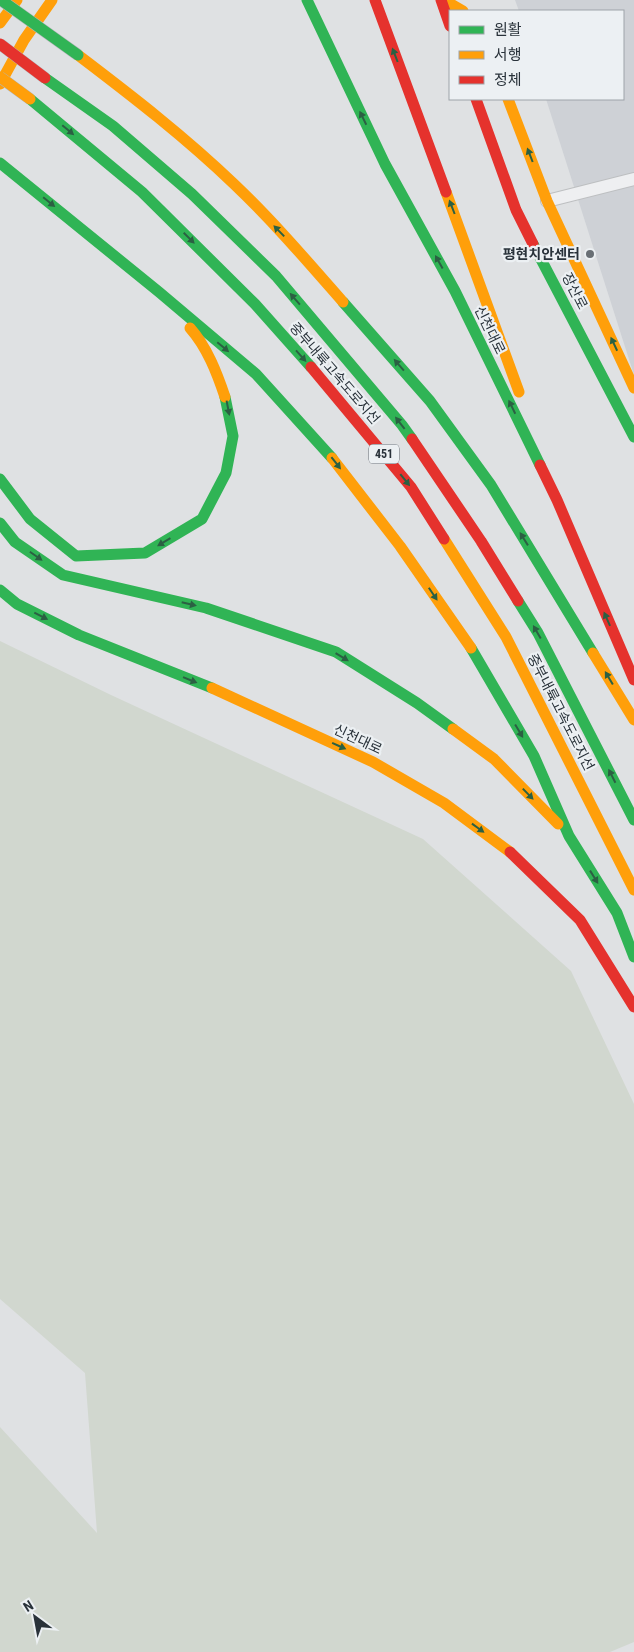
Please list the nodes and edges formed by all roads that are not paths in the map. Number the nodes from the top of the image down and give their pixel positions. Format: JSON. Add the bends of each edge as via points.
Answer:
{"nodes":[{"id":1,"x":1,"y":0,"type":"edge"},
{"id":2,"x":17,"y":0,"type":"edge"},
{"id":3,"x":52,"y":0,"type":"edge"},
{"id":4,"x":307,"y":0,"type":"edge"},
{"id":5,"x":374,"y":0,"type":"edge"},
{"id":6,"x":443,"y":0,"type":"edge"},
{"id":7,"x":461,"y":10,"type":"edge"},
{"id":8,"x":449,"y":22,"type":"edge"},
{"id":9,"x":0,"y":23,"type":"edge"},
{"id":10,"x":0,"y":44,"type":"edge"},
{"id":11,"x":0,"y":77,"type":"edge"},
{"id":12,"x":0,"y":84,"type":"edge"},
{"id":13,"x":476,"y":100,"type":"edge"},
{"id":14,"x":508,"y":100,"type":"edge"},
{"id":15,"x":0,"y":163,"type":"edge"},
{"id":16,"x":634,"y":179,"type":"edge"},
{"id":17,"x":547,"y":201,"type":"junction"},
{"id":18,"x":160,"y":292,"type":"junction"},
{"id":19,"x":634,"y":388,"type":"edge"},
{"id":20,"x":634,"y":436,"type":"edge"},
{"id":21,"x":0,"y":479,"type":"edge"},
{"id":22,"x":557,"y":500,"type":"junction"},
{"id":23,"x":0,"y":523,"type":"edge"},
{"id":24,"x":0,"y":590,"type":"edge"},
{"id":25,"x":634,"y":680,"type":"edge"},
{"id":26,"x":634,"y":720,"type":"edge"},
{"id":27,"x":634,"y":820,"type":"edge"},
{"id":28,"x":569,"y":836,"type":"junction"},
{"id":29,"x":634,"y":890,"type":"edge"},
{"id":30,"x":634,"y":957,"type":"edge"},
{"id":31,"x":634,"y":1008,"type":"edge"}],
"edges":[{"from":26,"to":1,"type":"main road","one_way":true,"bridge":true,"via":[[491,484],[430,401],[303,256],[234,184],[146,107]]},
{"from":2,"to":9,"type":"main road"},
{"from":3,"to":12,"type":"main road","via":[[24,40]]},
{"from":22,"to":4,"type":"main road","name":"신천대로","one_way":true,"via":[[455,291],[384,164]]},
{"from":22,"to":5,"type":"main road","one_way":true},
{"from":6,"to":7,"type":"main road"},
{"from":6,"to":8,"type":"main road"},
{"from":27,"to":10,"type":"main road","name":"중부내륙고속도로지선","number":"451","one_way":true,"bridge":true,"via":[[538,633],[402,424],[276,276],[192,194],[113,126]]},
{"from":11,"to":29,"type":"main road","name":"중부내륙고속도로지선","number":"451","one_way":true,"bridge":true,"via":[[142,192],[255,304],[411,487],[506,637]]},
{"from":13,"to":20,"type":"main road","name":"장산로","via":[[516,210]]},
{"from":17,"to":14,"type":"main road","name":"장산로","one_way":true},
{"from":15,"to":18,"type":"main road","one_way":true},
{"from":16,"to":17,"type":"street"},
{"from":19,"to":17,"type":"main road","name":"장산로","one_way":true},
{"from":18,"to":21,"type":"main road","one_way":true,"via":[[197,336],[218,373],[227,402],[233,436],[226,473],[202,519],[145,553],[76,556],[30,519]]},
{"from":18,"to":28,"type":"main road","one_way":true,"via":[[256,374],[332,458],[400,546],[472,650],[534,756]]},
{"from":25,"to":22,"type":"main road","name":"신천대로","one_way":true},
{"from":23,"to":28,"type":"main road","one_way":true,"via":[[15,542],[63,575],[206,608],[336,652],[417,703],[494,759]]},
{"from":24,"to":31,"type":"main road","name":"신천대로","one_way":true,"via":[[18,604],[79,635],[221,692],[373,762],[444,803],[506,848],[580,920]]},
{"from":28,"to":30,"type":"main road","one_way":true,"via":[[617,913]]}]}
